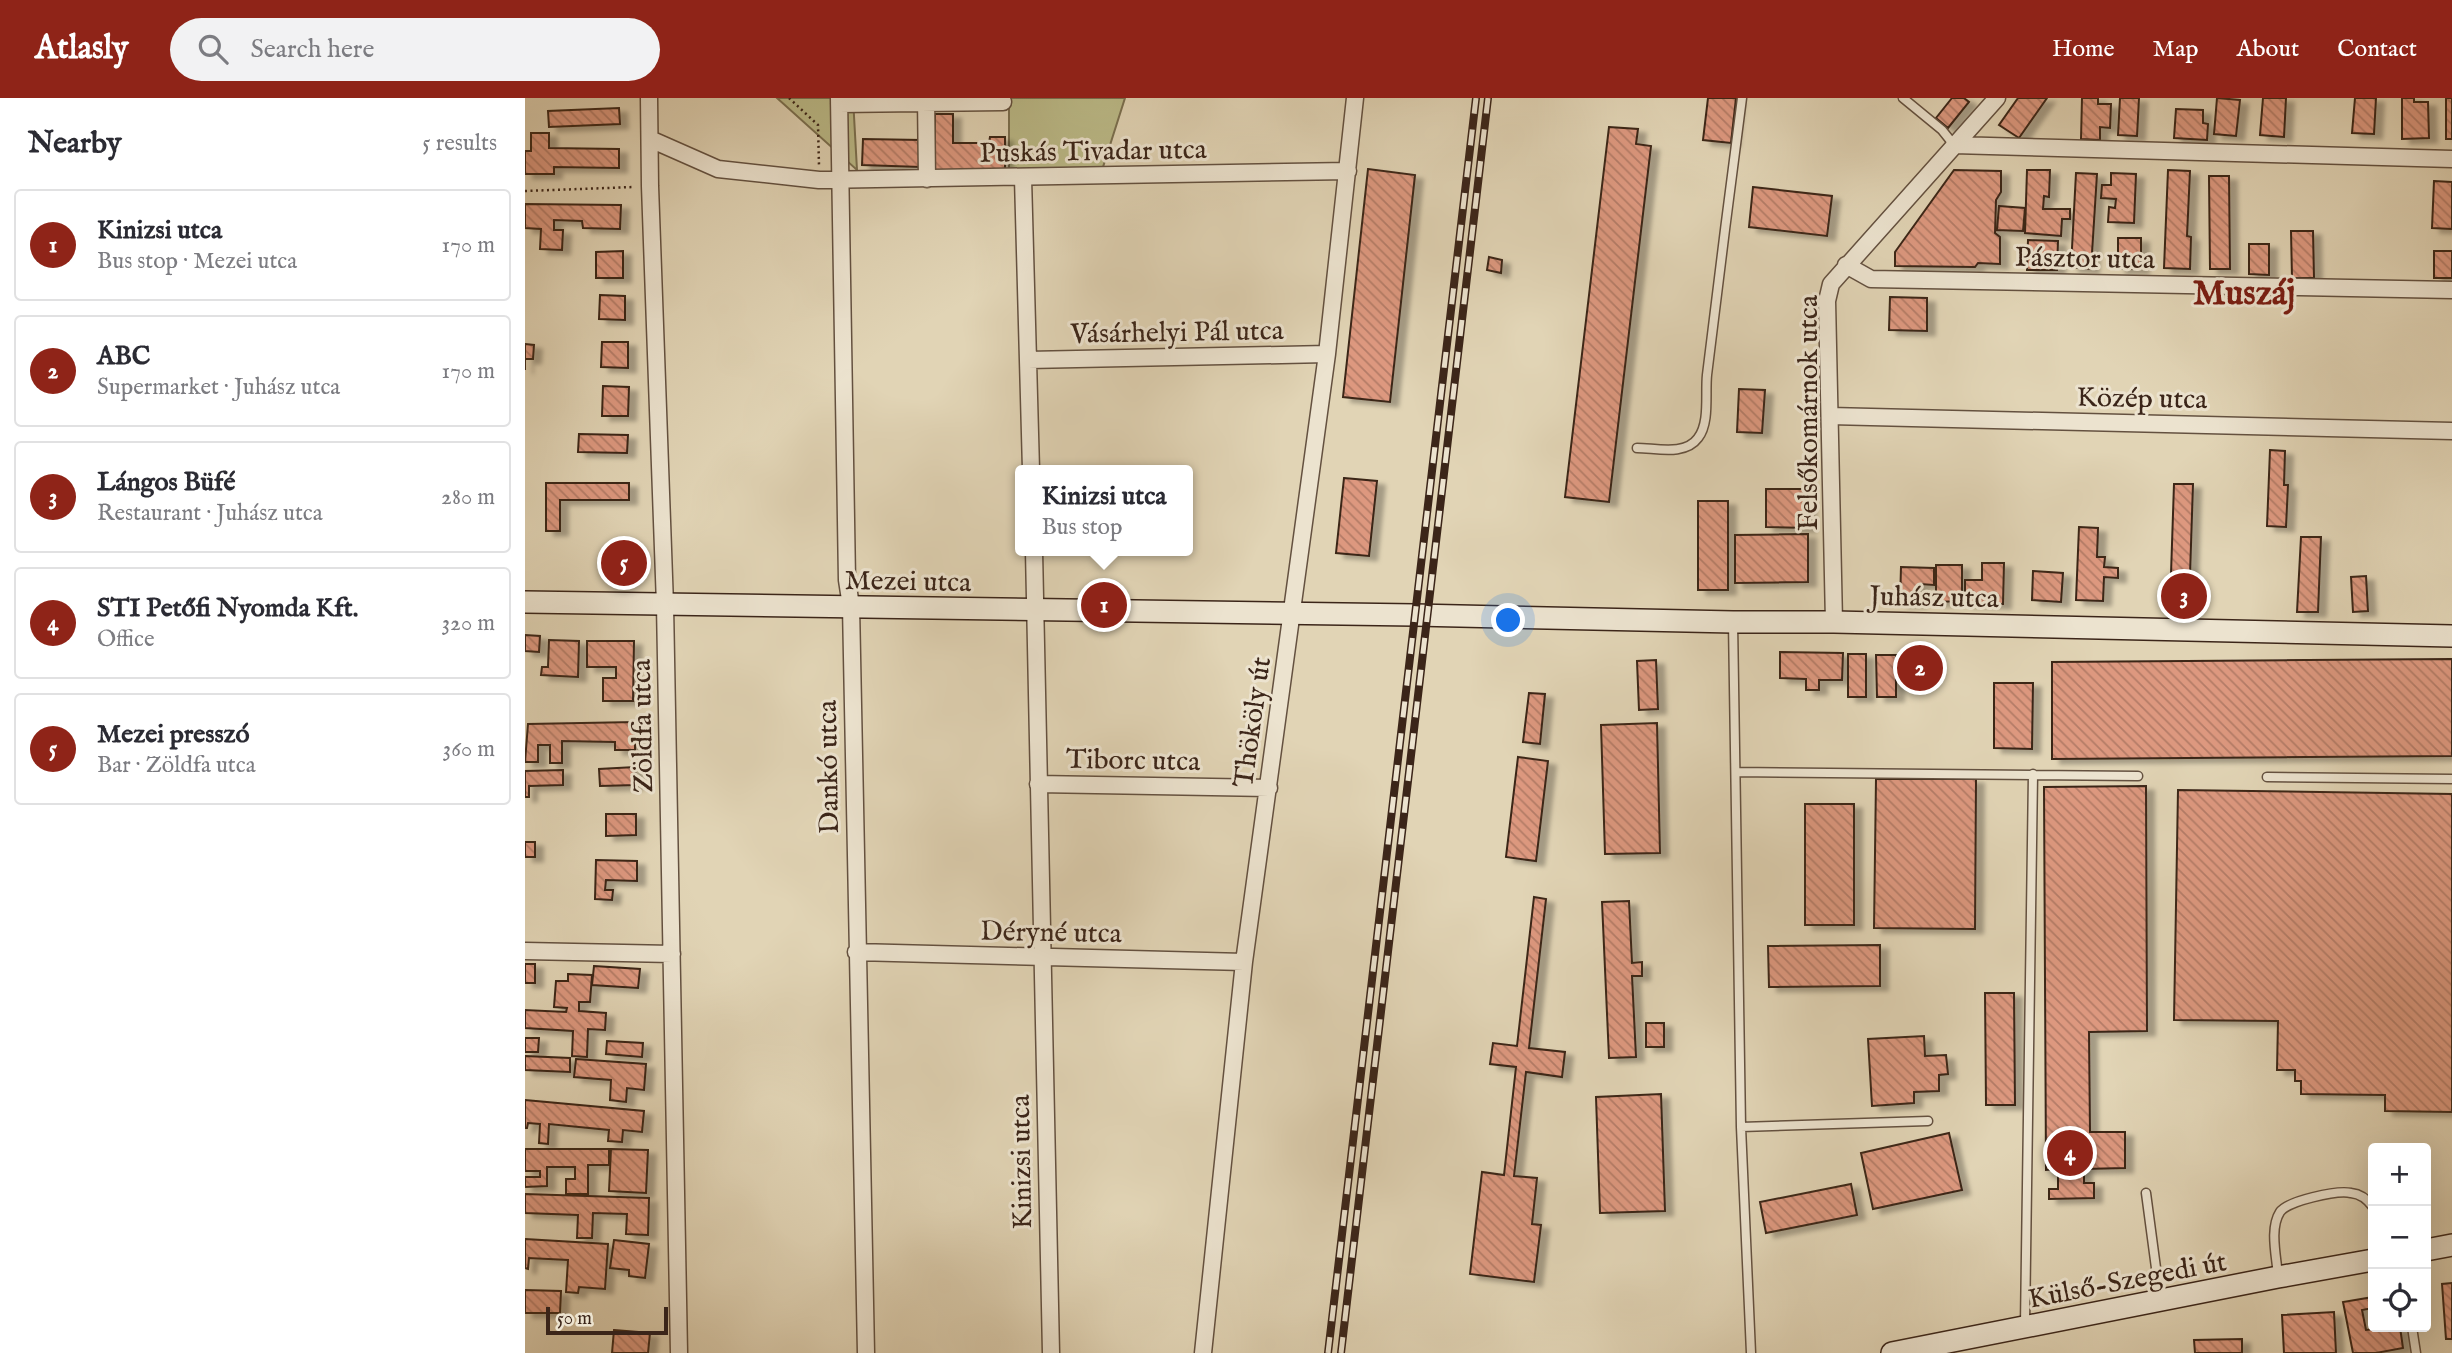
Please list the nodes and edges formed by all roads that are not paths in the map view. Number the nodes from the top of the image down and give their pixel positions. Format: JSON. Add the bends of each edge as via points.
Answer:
{"nodes":[{"id":1,"x":649,"y":98,"type":"edge"},
{"id":2,"x":1355,"y":98,"type":"edge"},
{"id":3,"x":1742,"y":98,"type":"edge"},
{"id":4,"x":1903,"y":98,"type":"edge"},
{"id":5,"x":1997,"y":98,"type":"edge"},
{"id":6,"x":839,"y":101,"type":"edge"},
{"id":7,"x":926,"y":101,"type":"edge"},
{"id":8,"x":1003,"y":103,"type":"dead end"},
{"id":9,"x":650,"y":139,"type":"junction"},
{"id":10,"x":1955,"y":145,"type":"junction"},
{"id":11,"x":2452,"y":159,"type":"edge"},
{"id":12,"x":1348,"y":171,"type":"junction"},
{"id":13,"x":1023,"y":178,"type":"junction"},
{"id":14,"x":840,"y":179,"type":"junction"},
{"id":15,"x":927,"y":179,"type":"junction"},
{"id":16,"x":1846,"y":265,"type":"junction"},
{"id":17,"x":2452,"y":290,"type":"edge"},
{"id":18,"x":1327,"y":354,"type":"junction"},
{"id":19,"x":1028,"y":360,"type":"junction"},
{"id":20,"x":1830,"y":416,"type":"junction"},
{"id":21,"x":2452,"y":431,"type":"edge"},
{"id":22,"x":1637,"y":448,"type":"dead end"},
{"id":23,"x":1031,"y":465,"type":"edge"},
{"id":24,"x":1034,"y":556,"type":"edge"},
{"id":25,"x":525,"y":602,"type":"edge"},
{"id":26,"x":665,"y":605,"type":"junction"},
{"id":27,"x":851,"y":606,"type":"junction"},
{"id":28,"x":1035,"y":610,"type":"junction"},
{"id":29,"x":1292,"y":613,"type":"junction"},
{"id":30,"x":1415,"y":615,"type":"joint"},
{"id":31,"x":1733,"y":622,"type":"junction"},
{"id":32,"x":1834,"y":622,"type":"junction"},
{"id":33,"x":2452,"y":636,"type":"edge"},
{"id":34,"x":1735,"y":772,"type":"junction"},
{"id":35,"x":2033,"y":774,"type":"junction"},
{"id":36,"x":2138,"y":776,"type":"dead end"},
{"id":37,"x":2267,"y":777,"type":"dead end"},
{"id":38,"x":2452,"y":779,"type":"edge"},
{"id":39,"x":1038,"y":783,"type":"junction"},
{"id":40,"x":1269,"y":788,"type":"junction"},
{"id":41,"x":525,"y":951,"type":"edge"},
{"id":42,"x":856,"y":952,"type":"junction"},
{"id":43,"x":672,"y":954,"type":"junction"},
{"id":44,"x":1041,"y":957,"type":"junction"},
{"id":45,"x":1244,"y":962,"type":"junction"},
{"id":46,"x":1928,"y":1121,"type":"dead end"},
{"id":47,"x":1741,"y":1128,"type":"junction"},
{"id":48,"x":2146,"y":1193,"type":"dead end"},
{"id":49,"x":2371,"y":1206,"type":"edge"},
{"id":50,"x":2452,"y":1245,"type":"edge"},
{"id":51,"x":2431,"y":1249,"type":"edge"},
{"id":52,"x":2368,"y":1262,"type":"edge"},
{"id":53,"x":2278,"y":1277,"type":"junction"},
{"id":54,"x":2160,"y":1301,"type":"junction"},
{"id":55,"x":2025,"y":1328,"type":"junction"},
{"id":56,"x":2413,"y":1332,"type":"edge"},
{"id":57,"x":679,"y":1353,"type":"edge"},
{"id":58,"x":866,"y":1353,"type":"edge"},
{"id":59,"x":1051,"y":1353,"type":"edge"},
{"id":60,"x":1203,"y":1353,"type":"edge"},
{"id":61,"x":1751,"y":1353,"type":"edge"},
{"id":62,"x":1892,"y":1353,"type":"edge"},
{"id":63,"x":2416,"y":1353,"type":"edge"}],
"edges":[{"from":1,"to":9,"type":"street","name":"Zöldfa utca"},
{"from":2,"to":12,"type":"street","name":"Thököly út"},
{"from":3,"to":22,"type":"lane","via":[[1704,424],[1698,438],[1686,448]]},
{"from":4,"to":10,"type":"lane"},
{"from":5,"to":10,"type":"street","name":"Felsőkomárnok utca"},
{"from":6,"to":7,"type":"street"},
{"from":6,"to":14,"type":"street","name":"Dankó utca"},
{"from":7,"to":8,"type":"street"},
{"from":7,"to":15,"type":"street"},
{"from":9,"to":14,"type":"street","name":"Puskás Tivadar utca","via":[[718,169]]},
{"from":9,"to":26,"type":"street","name":"Zöldfa utca"},
{"from":10,"to":11,"type":"street"},
{"from":10,"to":16,"type":"street","name":"Felsőkomárnok utca"},
{"from":12,"to":13,"type":"street","name":"Puskás Tivadar utca"},
{"from":12,"to":18,"type":"street","name":"Thököly út"},
{"from":13,"to":15,"type":"street","name":"Puskás Tivadar utca"},
{"from":13,"to":19,"type":"street"},
{"from":14,"to":15,"type":"street","name":"Puskás Tivadar utca"},
{"from":14,"to":27,"type":"street","name":"Dankó utca"},
{"from":16,"to":17,"type":"street","name":"Pásztor utca","via":[[1871,279]]},
{"from":16,"to":20,"type":"street","name":"Felsőkomárnok utca","via":[[1831,284],[1827,301]]},
{"from":18,"to":19,"type":"street","name":"Vásárhelyi Pál utca"},
{"from":18,"to":29,"type":"street","name":"Thököly út"},
{"from":19,"to":23,"type":"street"},
{"from":20,"to":21,"type":"street","name":"Közép utca"},
{"from":20,"to":32,"type":"street","name":"Felsőkomárnok utca"},
{"from":24,"to":28,"type":"street","name":"Kinizsi utca"},
{"from":25,"to":26,"type":"street","name":"Mezei utca"},
{"from":26,"to":27,"type":"street","name":"Mezei utca"},
{"from":26,"to":43,"type":"street","name":"Zöldfa utca"},
{"from":27,"to":28,"type":"street","name":"Mezei utca"},
{"from":27,"to":42,"type":"street","name":"Dankó utca"},
{"from":28,"to":29,"type":"street","name":"Mezei utca"},
{"from":28,"to":39,"type":"street","name":"Kinizsi utca"},
{"from":29,"to":30,"type":"street","name":"Mezei utca"},
{"from":29,"to":40,"type":"street","name":"Thököly út"},
{"from":30,"to":31,"type":"street","name":"Juhász utca"},
{"from":31,"to":32,"type":"street","name":"Juhász utca"},
{"from":31,"to":34,"type":"lane"},
{"from":32,"to":33,"type":"street","name":"Juhász utca"},
{"from":34,"to":35,"type":"lane"},
{"from":34,"to":47,"type":"lane"},
{"from":35,"to":36,"type":"lane"},
{"from":35,"to":55,"type":"lane"},
{"from":37,"to":38,"type":"lane"},
{"from":39,"to":40,"type":"street","name":"Tiborc utca"},
{"from":39,"to":44,"type":"street","name":"Kinizsi utca"},
{"from":40,"to":45,"type":"street","name":"Thököly út"},
{"from":41,"to":43,"type":"street"},
{"from":42,"to":44,"type":"street","name":"Déryné utca"},
{"from":42,"to":58,"type":"street","name":"Dankó utca"},
{"from":43,"to":57,"type":"street","name":"Zöldfa utca"},
{"from":44,"to":45,"type":"street","name":"Déryné utca"},
{"from":44,"to":59,"type":"street","name":"Kinizsi utca"},
{"from":45,"to":60,"type":"street","name":"Thököly út"},
{"from":46,"to":47,"type":"lane"},
{"from":47,"to":61,"type":"lane"},
{"from":48,"to":54,"type":"lane"},
{"from":49,"to":53,"type":"lane","via":[[2360,1195],[2345,1193],[2286,1206],[2276,1222]]},
{"from":50,"to":51,"type":"street"},
{"from":52,"to":53,"type":"street","name":"Külső-Szegedi út"},
{"from":53,"to":54,"type":"street","name":"Külső-Szegedi út"},
{"from":54,"to":55,"type":"street","name":"Külső-Szegedi út"},
{"from":55,"to":62,"type":"street","name":"Külső-Szegedi út"},
{"from":56,"to":63,"type":"lane"}]}
